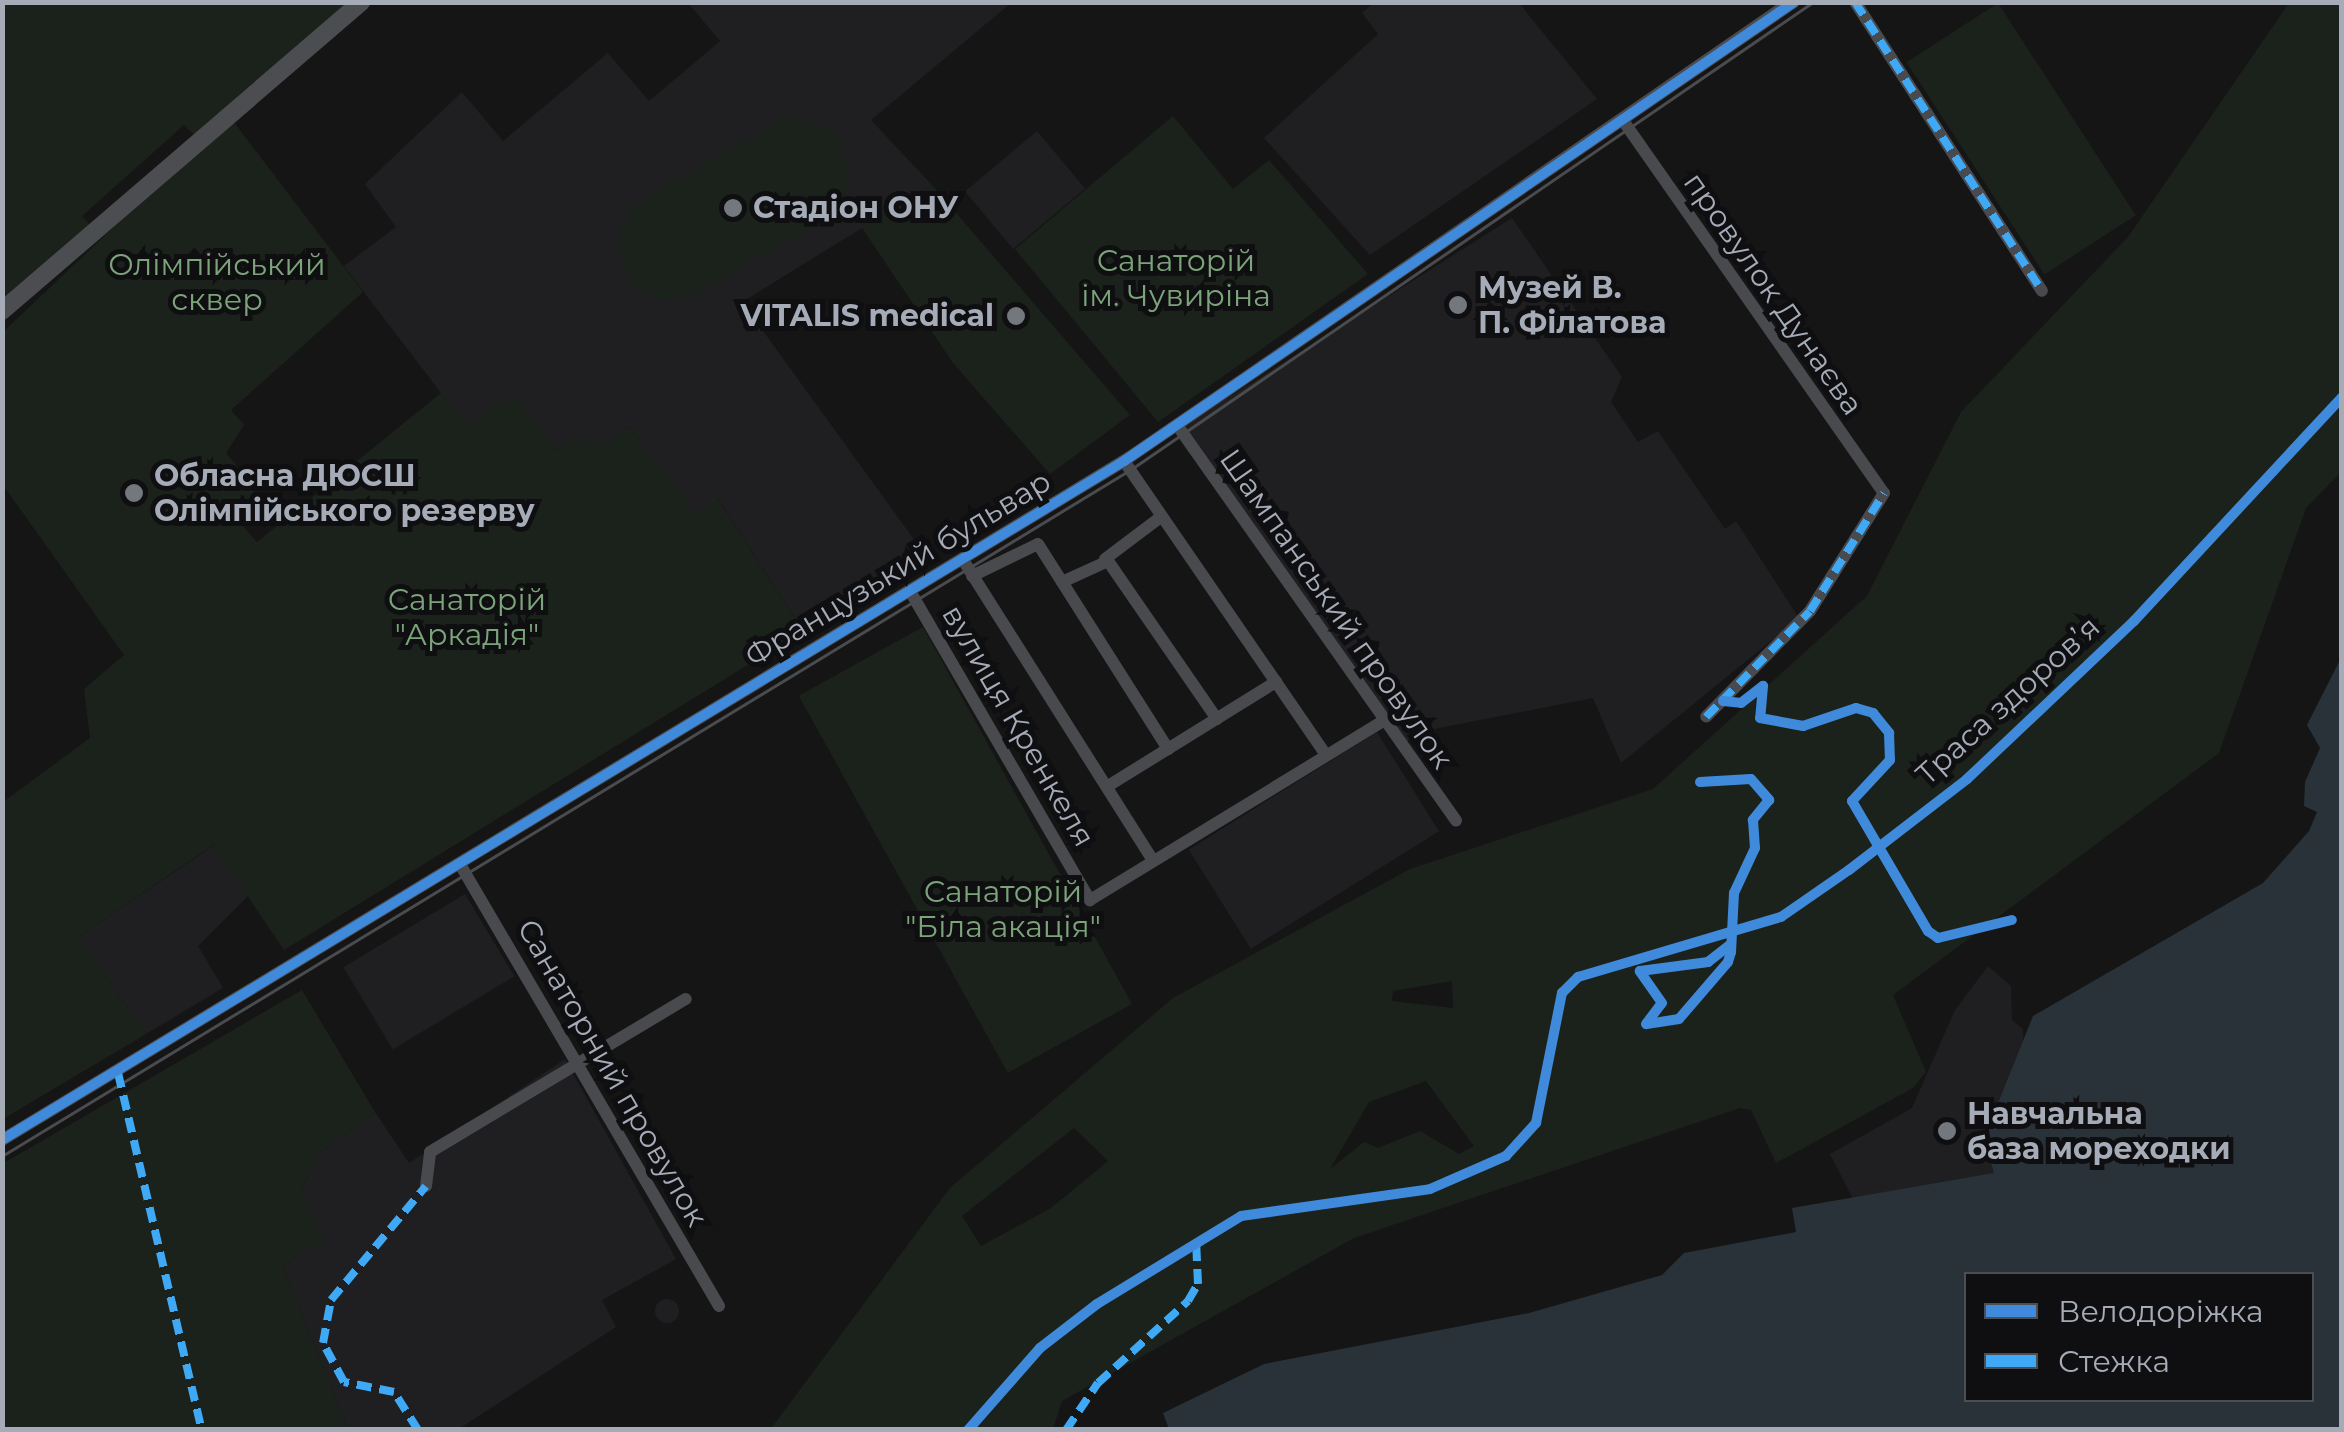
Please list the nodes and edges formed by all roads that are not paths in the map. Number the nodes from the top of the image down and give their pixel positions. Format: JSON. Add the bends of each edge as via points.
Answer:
{"nodes":[{"id":1,"x":361,"y":2,"type":"edge"},
{"id":2,"x":1768,"y":2,"type":"edge"},
{"id":3,"x":1794,"y":2,"type":"edge"},
{"id":4,"x":1855,"y":2,"type":"edge"},
{"id":5,"x":1778,"y":16,"type":"junction"},
{"id":6,"x":1624,"y":122,"type":"junction"},
{"id":7,"x":2042,"y":291,"type":"dead end"},
{"id":8,"x":2,"y":312,"type":"edge"},
{"id":9,"x":1177,"y":425,"type":"junction"},
{"id":10,"x":1124,"y":460,"type":"junction"},
{"id":11,"x":1162,"y":516,"type":"junction"},
{"id":12,"x":1105,"y":559,"type":"junction"},
{"id":13,"x":963,"y":560,"type":"junction"},
{"id":14,"x":972,"y":576,"type":"junction"},
{"id":15,"x":1062,"y":582,"type":"junction"},
{"id":16,"x":910,"y":590,"type":"junction"},
{"id":17,"x":1276,"y":682,"type":"junction"},
{"id":18,"x":1706,"y":716,"type":"dead end"},
{"id":19,"x":1217,"y":719,"type":"junction"},
{"id":20,"x":1384,"y":720,"type":"junction"},
{"id":21,"x":1168,"y":749,"type":"junction"},
{"id":22,"x":1324,"y":754,"type":"junction"},
{"id":23,"x":1108,"y":786,"type":"junction"},
{"id":24,"x":1456,"y":820,"type":"dead end"},
{"id":25,"x":1152,"y":861,"type":"junction"},
{"id":26,"x":461,"y":866,"type":"junction"},
{"id":27,"x":686,"y":999,"type":"dead end"},
{"id":28,"x":578,"y":1065,"type":"junction"},
{"id":29,"x":2,"y":1140,"type":"edge"},
{"id":30,"x":426,"y":1186,"type":"dead end"},
{"id":31,"x":719,"y":1306,"type":"dead end"}],
"edges":[{"from":1,"to":8,"type":"main road"},
{"from":2,"to":5,"type":"street"},
{"from":3,"to":5,"type":"street","name":"Французький бульвар"},
{"from":4,"to":7,"type":"street"},
{"from":5,"to":6,"type":"street","name":"Французький бульвар"},
{"from":6,"to":9,"type":"street","name":"Французький бульвар"},
{"from":6,"to":18,"type":"street","name":"провулок Дунаєва","via":[[1884,493],[1810,612]]},
{"from":9,"to":10,"type":"street","name":"Французький бульвар"},
{"from":9,"to":20,"type":"street","name":"Шампанський провулок"},
{"from":10,"to":11,"type":"street"},
{"from":10,"to":13,"type":"street","name":"Французький бульвар"},
{"from":11,"to":12,"type":"street"},
{"from":11,"to":17,"type":"street"},
{"from":12,"to":15,"type":"street"},
{"from":12,"to":19,"type":"street"},
{"from":13,"to":14,"type":"street"},
{"from":13,"to":16,"type":"street","name":"Французький бульвар"},
{"from":14,"to":15,"type":"street","via":[[1038,544]]},
{"from":14,"to":23,"type":"street","via":[[1094,779]]},
{"from":15,"to":21,"type":"street"},
{"from":16,"to":25,"type":"street","name":"вулиця Кренкеля","via":[[1090,900]]},
{"from":16,"to":26,"type":"street","name":"Французький бульвар"},
{"from":17,"to":19,"type":"street"},
{"from":17,"to":22,"type":"street"},
{"from":19,"to":21,"type":"street"},
{"from":20,"to":22,"type":"street","name":"вулиця Кренкеля"},
{"from":20,"to":24,"type":"street","name":"Шампанський провулок"},
{"from":21,"to":23,"type":"street"},
{"from":22,"to":25,"type":"street","name":"вулиця Кренкеля"},
{"from":23,"to":25,"type":"street"},
{"from":26,"to":28,"type":"street","name":"Санаторний провулок"},
{"from":26,"to":29,"type":"street","name":"Французький бульвар"},
{"from":27,"to":28,"type":"street"},
{"from":28,"to":30,"type":"street","via":[[430,1152]]},
{"from":28,"to":31,"type":"street","name":"Санаторний провулок"}]}
